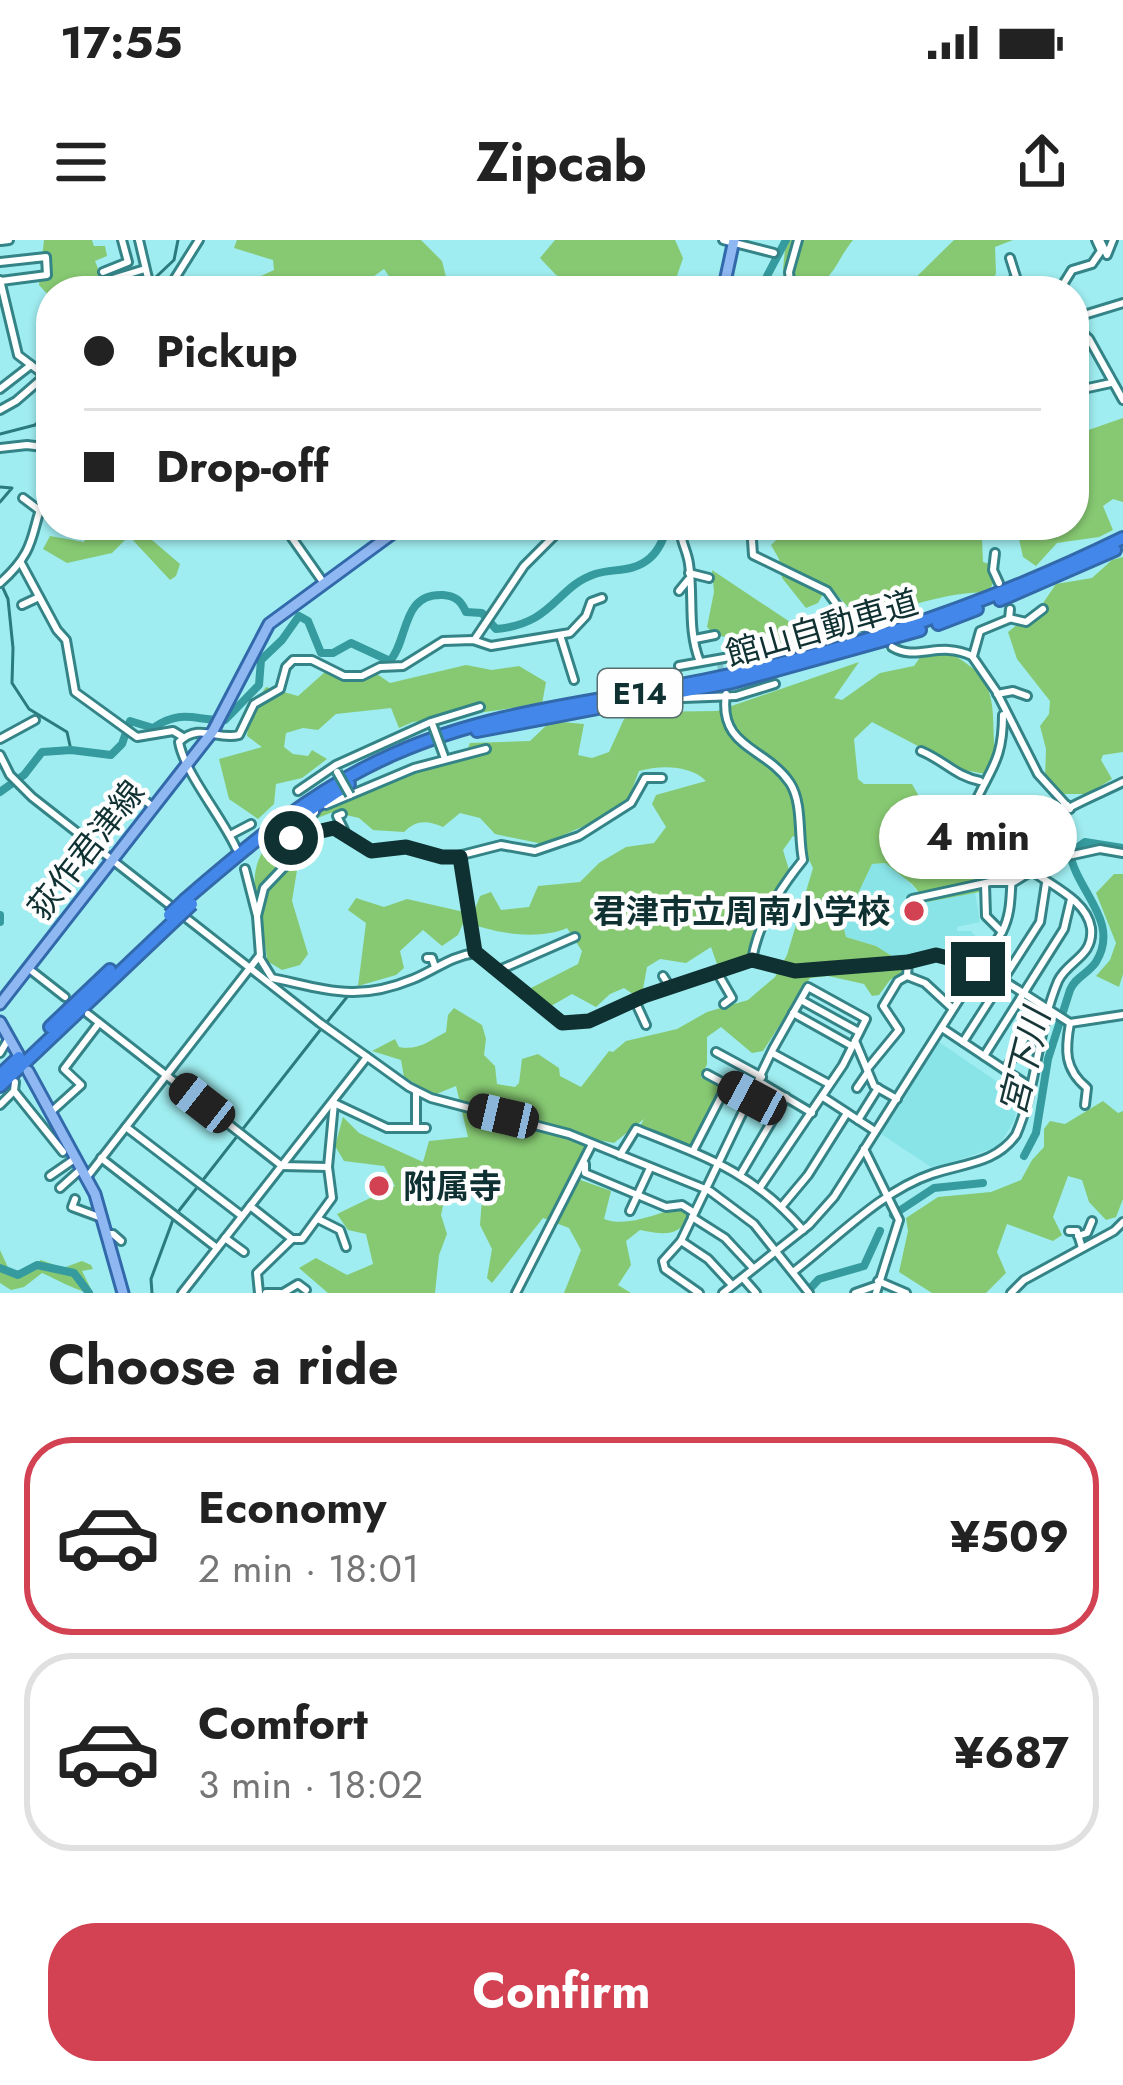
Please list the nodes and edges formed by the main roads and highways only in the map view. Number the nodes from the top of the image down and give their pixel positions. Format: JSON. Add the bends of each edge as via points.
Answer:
{"nodes":[{"id":1,"x":730,"y":241,"type":"edge"},
{"id":2,"x":725,"y":276,"type":"edge"},
{"id":3,"x":383,"y":540,"type":"edge"},
{"id":4,"x":1123,"y":542,"type":"edge"},
{"id":5,"x":171,"y":918,"type":"junction"},
{"id":6,"x":0,"y":1004,"type":"edge"},
{"id":7,"x":0,"y":1022,"type":"edge"},
{"id":8,"x":18,"y":1054,"type":"dead end"},
{"id":9,"x":28,"y":1071,"type":"dead end"},
{"id":10,"x":0,"y":1076,"type":"edge"},
{"id":11,"x":0,"y":1086,"type":"edge"},
{"id":12,"x":123,"y":1293,"type":"edge"}],
"edges":[{"from":1,"to":2,"type":"main road"},
{"from":3,"to":6,"type":"main road","name":"荻作君津線","via":[[269,624],[214,730]]},
{"from":4,"to":5,"type":"highway","name":"館山自動車道","number":"E14","bridge":true,"via":[[861,641],[714,679],[516,714],[419,743],[313,797]]},
{"from":5,"to":10,"type":"highway","name":"館山自動車道","number":"E14"},
{"from":5,"to":11,"type":"highway","name":"館山自動車道","number":"E14"},
{"from":7,"to":8,"type":"main road"},
{"from":9,"to":12,"type":"main road","via":[[82,1168]]}]}
